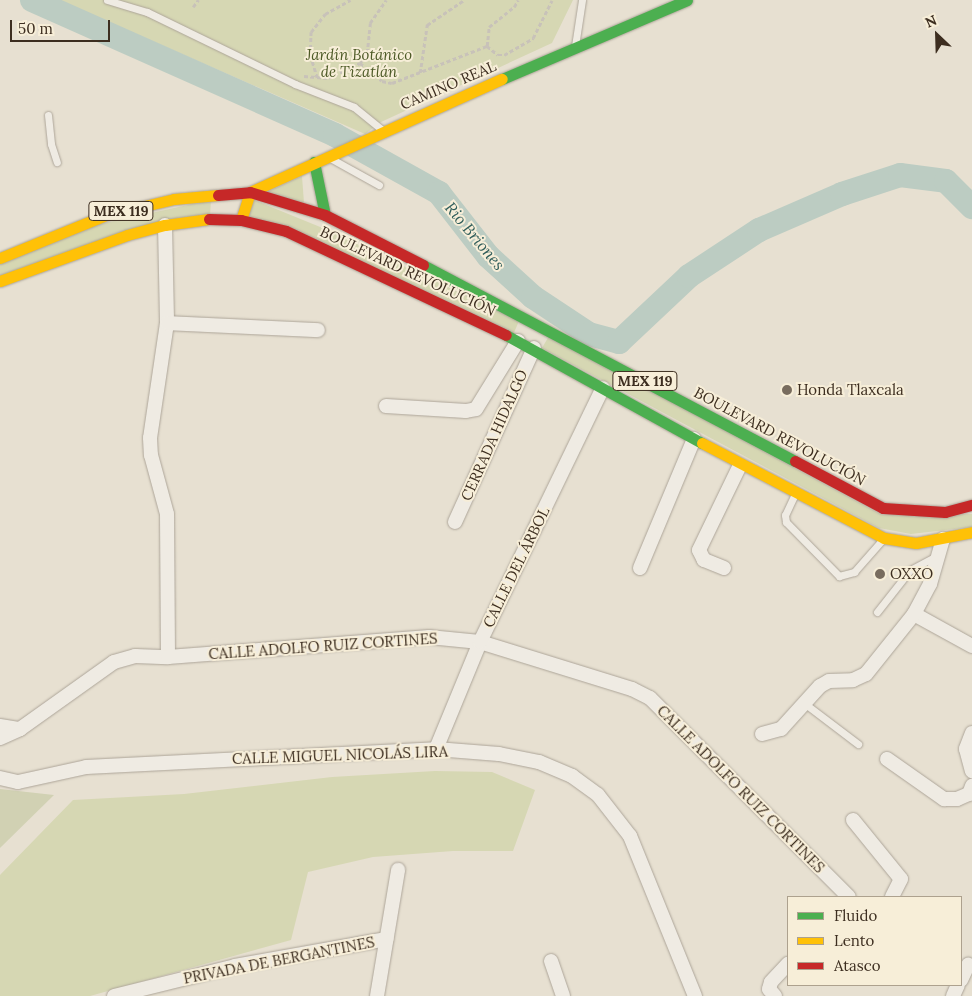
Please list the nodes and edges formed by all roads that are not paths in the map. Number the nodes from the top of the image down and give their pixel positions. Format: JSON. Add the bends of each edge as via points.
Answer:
{"nodes":[{"id":1,"x":106,"y":0,"type":"edge"},
{"id":2,"x":582,"y":0,"type":"edge"},
{"id":3,"x":687,"y":0,"type":"edge"},
{"id":4,"x":575,"y":46,"type":"junction"},
{"id":5,"x":48,"y":115,"type":"dead end"},
{"id":6,"x":380,"y":131,"type":"junction"},
{"id":7,"x":332,"y":153,"type":"junction"},
{"id":8,"x":57,"y":162,"type":"dead end"},
{"id":9,"x":314,"y":162,"type":"junction"},
{"id":10,"x":379,"y":185,"type":"dead end"},
{"id":11,"x":250,"y":192,"type":"junction"},
{"id":12,"x":325,"y":215,"type":"junction"},
{"id":13,"x":241,"y":220,"type":"junction"},
{"id":14,"x":165,"y":225,"type":"junction"},
{"id":15,"x":0,"y":258,"type":"edge"},
{"id":16,"x":0,"y":281,"type":"edge"},
{"id":17,"x":168,"y":323,"type":"junction"},
{"id":18,"x":318,"y":330,"type":"dead end"},
{"id":19,"x":518,"y":341,"type":"junction"},
{"id":20,"x":534,"y":348,"type":"junction"},
{"id":21,"x":603,"y":388,"type":"junction"},
{"id":22,"x":386,"y":406,"type":"dead end"},
{"id":23,"x":694,"y":439,"type":"junction"},
{"id":24,"x":740,"y":465,"type":"junction"},
{"id":25,"x":795,"y":493,"type":"junction"},
{"id":26,"x":972,"y":505,"type":"edge"},
{"id":27,"x":455,"y":522,"type":"dead end"},
{"id":28,"x":972,"y":532,"type":"edge"},
{"id":29,"x":884,"y":538,"type":"junction"},
{"id":30,"x":943,"y":539,"type":"junction"},
{"id":31,"x":940,"y":553,"type":"junction"},
{"id":32,"x":640,"y":568,"type":"dead end"},
{"id":33,"x":724,"y":568,"type":"dead end"},
{"id":34,"x":877,"y":612,"type":"dead end"},
{"id":35,"x":914,"y":614,"type":"junction"},
{"id":36,"x":480,"y":642,"type":"junction"},
{"id":37,"x":972,"y":646,"type":"edge"},
{"id":38,"x":168,"y":656,"type":"junction"},
{"id":39,"x":804,"y":703,"type":"junction"},
{"id":40,"x":0,"y":726,"type":"edge"},
{"id":41,"x":20,"y":729,"type":"junction"},
{"id":42,"x":762,"y":734,"type":"dead end"},
{"id":43,"x":972,"y":734,"type":"edge"},
{"id":44,"x":0,"y":738,"type":"edge"},
{"id":45,"x":858,"y":744,"type":"dead end"},
{"id":46,"x":436,"y":749,"type":"junction"},
{"id":47,"x":887,"y":759,"type":"dead end"},
{"id":48,"x":972,"y":771,"type":"edge"},
{"id":49,"x":0,"y":778,"type":"edge"},
{"id":50,"x":972,"y":786,"type":"edge"},
{"id":51,"x":854,"y":820,"type":"dead end"},
{"id":52,"x":398,"y":870,"type":"dead end"},
{"id":53,"x":848,"y":896,"type":"edge"},
{"id":54,"x":893,"y":896,"type":"edge"},
{"id":55,"x":387,"y":939,"type":"junction"},
{"id":56,"x":552,"y":961,"type":"dead end"},
{"id":57,"x":787,"y":965,"type":"edge"},
{"id":58,"x":967,"y":965,"type":"edge"},
{"id":59,"x":962,"y":978,"type":"edge"},
{"id":60,"x":114,"y":996,"type":"edge"},
{"id":61,"x":377,"y":996,"type":"edge"},
{"id":62,"x":562,"y":996,"type":"edge"},
{"id":63,"x":695,"y":996,"type":"edge"},
{"id":64,"x":775,"y":996,"type":"edge"}],
"edges":[{"from":1,"to":6,"type":"lane","via":[[147,12],[295,84],[354,107]]},
{"from":2,"to":4,"type":"lane"},
{"from":3,"to":4,"type":"main road","name":"CAMINO REAL"},
{"from":4,"to":6,"type":"main road","name":"CAMINO REAL"},
{"from":5,"to":8,"type":"lane","via":[[51,144]]},
{"from":6,"to":7,"type":"main road","name":"CAMINO REAL"},
{"from":7,"to":9,"type":"main road","name":"CAMINO REAL"},
{"from":7,"to":10,"type":"lane"},
{"from":9,"to":11,"type":"main road","name":"CAMINO REAL"},
{"from":9,"to":12,"type":"main road"},
{"from":11,"to":12,"type":"main road","name":"BOULEVARD REVOLUCIÓN","number":"MEX 119"},
{"from":11,"to":13,"type":"main road"},
{"from":11,"to":15,"type":"main road","name":"BOULEVARD REVOLUCIÓN","number":"MEX 119","via":[[174,199],[140,206],[62,228]]},
{"from":12,"to":26,"type":"main road","name":"BOULEVARD REVOLUCIÓN","number":"MEX 119","via":[[594,353],[883,508],[945,512]]},
{"from":13,"to":14,"type":"main road","name":"BOULEVARD REVOLUCIÓN","number":"MEX 119","via":[[211,219]]},
{"from":13,"to":19,"type":"main road","name":"BOULEVARD REVOLUCIÓN","number":"MEX 119","via":[[294,234]]},
{"from":14,"to":16,"type":"main road","name":"BOULEVARD REVOLUCIÓN","number":"MEX 119"},
{"from":14,"to":17,"type":"street"},
{"from":17,"to":18,"type":"street"},
{"from":17,"to":38,"type":"street","via":[[150,438],[151,455],[168,514]]},
{"from":19,"to":20,"type":"main road","name":"BOULEVARD REVOLUCIÓN","number":"MEX 119"},
{"from":19,"to":22,"type":"street","name":"CERRADA HIDALGO","via":[[476,409]]},
{"from":20,"to":21,"type":"main road","name":"BOULEVARD REVOLUCIÓN","number":"MEX 119"},
{"from":20,"to":27,"type":"street","name":"CERRADA HIDALGO"},
{"from":21,"to":23,"type":"main road","name":"BOULEVARD REVOLUCIÓN","number":"MEX 119"},
{"from":21,"to":36,"type":"street","name":"CALLE DEL ÁRBOL"},
{"from":23,"to":24,"type":"main road","name":"BOULEVARD REVOLUCIÓN","number":"MEX 119"},
{"from":23,"to":32,"type":"street"},
{"from":24,"to":25,"type":"main road","name":"BOULEVARD REVOLUCIÓN","number":"MEX 119"},
{"from":24,"to":33,"type":"street","via":[[699,550],[704,560]]},
{"from":25,"to":29,"type":"main road","name":"BOULEVARD REVOLUCIÓN","number":"MEX 119"},
{"from":25,"to":29,"type":"lane","via":[[785,515],[786,522],[839,576],[854,572]]},
{"from":28,"to":30,"type":"main road","name":"BOULEVARD REVOLUCIÓN","number":"MEX 119"},
{"from":29,"to":30,"type":"main road","name":"BOULEVARD REVOLUCIÓN","number":"MEX 119","via":[[916,543]]},
{"from":30,"to":31,"type":"street"},
{"from":31,"to":34,"type":"lane","via":[[910,570]]},
{"from":31,"to":35,"type":"street"},
{"from":35,"to":37,"type":"street"},
{"from":35,"to":39,"type":"street","via":[[866,674],[853,680],[820,686]]},
{"from":36,"to":38,"type":"street","name":"CALLE ADOLFO RUIZ CORTINES","via":[[429,637]]},
{"from":36,"to":46,"type":"street","name":"CALLE DEL ÁRBOL"},
{"from":36,"to":53,"type":"street","name":"CALLE ADOLFO RUIZ CORTINES","via":[[632,689],[650,698]]},
{"from":38,"to":41,"type":"street","name":"CALLE ADOLFO RUIZ CORTINES","via":[[135,656],[114,662]]},
{"from":39,"to":42,"type":"street","via":[[782,729]]},
{"from":39,"to":45,"type":"lane"},
{"from":40,"to":41,"type":"street"},
{"from":41,"to":44,"type":"street","name":"CALLE ADOLFO RUIZ CORTINES"},
{"from":43,"to":48,"type":"street","via":[[966,749]]},
{"from":46,"to":49,"type":"street","name":"CALLE MIGUEL NICOLÁS LIRA","via":[[86,767],[18,782]]},
{"from":46,"to":63,"type":"street","name":"CALLE MIGUEL NICOLÁS LIRA","via":[[499,754],[539,762],[572,776],[598,795],[630,836]]},
{"from":47,"to":50,"type":"street","via":[[944,799],[957,799],[969,794]]},
{"from":51,"to":54,"type":"street","via":[[902,879]]},
{"from":52,"to":55,"type":"street","name":"PRIVADA DE BERGANTINES"},
{"from":55,"to":60,"type":"street","name":"PRIVADA DE BERGANTINES","via":[[235,966]]},
{"from":55,"to":61,"type":"street","name":"PRIVADA DE BERGANTINES"},
{"from":56,"to":62,"type":"street"},
{"from":57,"to":64,"type":"street","via":[[771,982],[769,989]]},
{"from":58,"to":59,"type":"street"}]}
